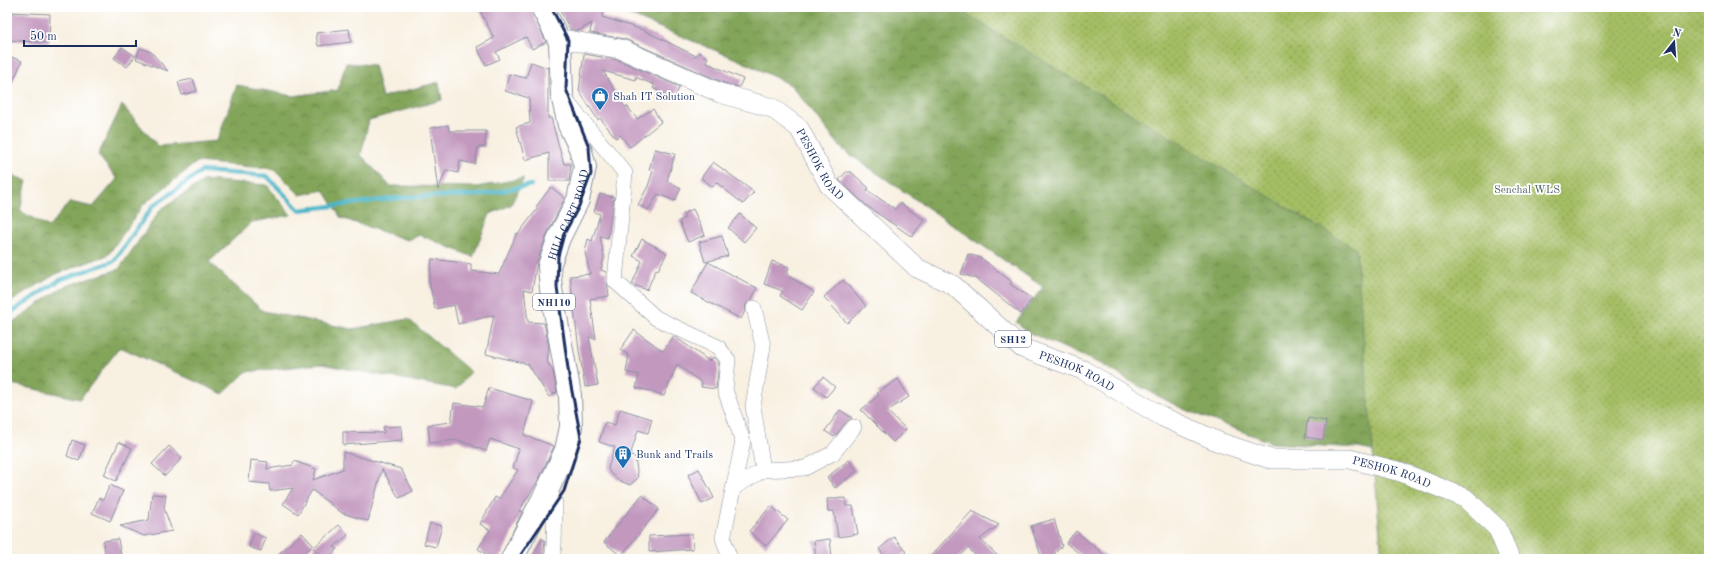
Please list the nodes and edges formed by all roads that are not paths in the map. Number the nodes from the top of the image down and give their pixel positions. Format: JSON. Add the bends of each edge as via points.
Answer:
{"nodes":[{"id":1,"x":542,"y":7,"type":"edge"},
{"id":2,"x":560,"y":42,"type":"junction"},
{"id":3,"x":562,"y":95,"type":"junction"},
{"id":4,"x":754,"y":308,"type":"dead end"},
{"id":5,"x":854,"y":427,"type":"dead end"},
{"id":6,"x":763,"y":470,"type":"junction"},
{"id":7,"x":733,"y":488,"type":"junction"},
{"id":8,"x":548,"y":489,"type":"junction"},
{"id":9,"x":512,"y":559,"type":"edge"},
{"id":10,"x":552,"y":559,"type":"edge"},
{"id":11,"x":730,"y":559,"type":"edge"},
{"id":12,"x":1510,"y":559,"type":"edge"}],
"edges":[{"from":1,"to":2,"type":"highway","name":"HILL CART ROAD","number":"NH110"},
{"from":2,"to":3,"type":"highway","name":"HILL CART ROAD","number":"NH110"},
{"from":2,"to":12,"type":"main road","name":"PESHOK ROAD","number":"SH12","via":[[568,40],[621,49],[696,80],[720,93],[772,108],[799,128],[829,185],[917,268],[953,286],[1022,348],[1083,370],[1163,417],[1219,442],[1270,459],[1350,459],[1401,472],[1465,498],[1498,529]]},
{"from":3,"to":7,"type":"street","via":[[624,173],[615,281],[656,318],[718,347],[728,360],[725,390],[743,441]]},
{"from":3,"to":8,"type":"highway","name":"HILL CART ROAD","number":"NH110","via":[[569,125],[580,148],[585,167],[578,200],[559,238],[549,266],[570,395],[571,427],[566,450]]},
{"from":4,"to":6,"type":"street","via":[[763,346],[753,406]]},
{"from":5,"to":6,"type":"street","via":[[833,453],[805,468]]},
{"from":6,"to":7,"type":"street"},
{"from":7,"to":11,"type":"street","via":[[723,538]]},
{"from":8,"to":9,"type":"highway","name":"HILL CART ROAD","number":"NH110"},
{"from":8,"to":10,"type":"street","via":[[555,503]]}]}
